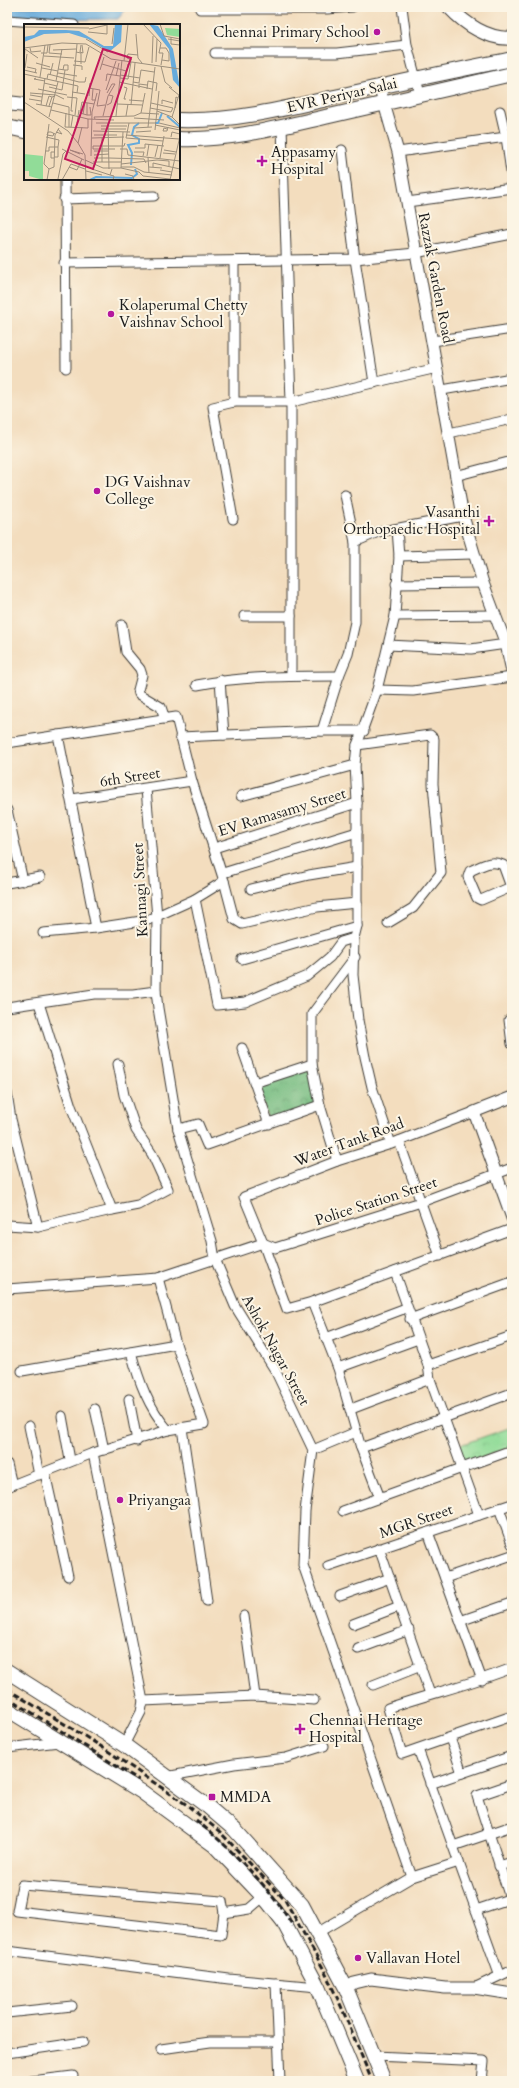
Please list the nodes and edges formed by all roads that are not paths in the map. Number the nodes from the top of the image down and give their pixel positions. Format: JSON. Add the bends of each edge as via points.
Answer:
{"nodes":[{"id":1,"x":353,"y":7,"type":"edge"},
{"id":2,"x":402,"y":7,"type":"edge"},
{"id":3,"x":449,"y":7,"type":"edge"},
{"id":4,"x":200,"y":9,"type":"dead end"},
{"id":5,"x":7,"y":20,"type":"edge"},
{"id":6,"x":61,"y":24,"type":"edge"},
{"id":7,"x":512,"y":38,"type":"edge"},
{"id":8,"x":407,"y":45,"type":"junction"},
{"id":9,"x":215,"y":53,"type":"dead end"},
{"id":10,"x":512,"y":59,"type":"edge"},
{"id":11,"x":512,"y":74,"type":"edge"},
{"id":12,"x":415,"y":79,"type":"junction"},
{"id":13,"x":379,"y":86,"type":"junction"},
{"id":14,"x":420,"y":94,"type":"junction"},
{"id":15,"x":7,"y":103,"type":"edge"},
{"id":16,"x":385,"y":103,"type":"junction"},
{"id":17,"x":24,"y":105,"type":"edge"},
{"id":18,"x":500,"y":111,"type":"dead end"},
{"id":19,"x":180,"y":120,"type":"edge"},
{"id":20,"x":7,"y":127,"type":"edge"},
{"id":21,"x":282,"y":127,"type":"junction"},
{"id":22,"x":24,"y":131,"type":"edge"},
{"id":23,"x":508,"y":132,"type":"edge"},
{"id":24,"x":180,"y":139,"type":"edge"},
{"id":25,"x":342,"y":150,"type":"dead end"},
{"id":26,"x":398,"y":152,"type":"junction"},
{"id":27,"x":512,"y":179,"type":"edge"},
{"id":28,"x":65,"y":180,"type":"edge"},
{"id":29,"x":512,"y":188,"type":"edge"},
{"id":30,"x":154,"y":196,"type":"dead end"},
{"id":31,"x":64,"y":199,"type":"junction"},
{"id":32,"x":406,"y":202,"type":"junction"},
{"id":33,"x":512,"y":234,"type":"edge"},
{"id":34,"x":415,"y":253,"type":"junction"},
{"id":35,"x":355,"y":258,"type":"junction"},
{"id":36,"x":234,"y":261,"type":"junction"},
{"id":37,"x":286,"y":261,"type":"junction"},
{"id":38,"x":64,"y":263,"type":"junction"},
{"id":39,"x":512,"y":329,"type":"edge"},
{"id":40,"x":433,"y":341,"type":"junction"},
{"id":41,"x":66,"y":368,"type":"dead end"},
{"id":42,"x":437,"y":368,"type":"junction"},
{"id":43,"x":512,"y":378,"type":"edge"},
{"id":44,"x":374,"y":383,"type":"junction"},
{"id":45,"x":442,"y":390,"type":"junction"},
{"id":46,"x":234,"y":402,"type":"junction"},
{"id":47,"x":291,"y":402,"type":"junction"},
{"id":48,"x":512,"y":419,"type":"edge"},
{"id":49,"x":449,"y":433,"type":"junction"},
{"id":50,"x":512,"y":461,"type":"edge"},
{"id":51,"x":455,"y":476,"type":"junction"},
{"id":52,"x":345,"y":495,"type":"dead end"},
{"id":53,"x":463,"y":516,"type":"junction"},
{"id":54,"x":233,"y":519,"type":"dead end"},
{"id":55,"x":397,"y":529,"type":"junction"},
{"id":56,"x":355,"y":542,"type":"junction"},
{"id":57,"x":473,"y":554,"type":"junction"},
{"id":58,"x":399,"y":556,"type":"junction"},
{"id":59,"x":396,"y":584,"type":"junction"},
{"id":60,"x":483,"y":584,"type":"junction"},
{"id":61,"x":495,"y":615,"type":"junction"},
{"id":62,"x":244,"y":616,"type":"dead end"},
{"id":63,"x":291,"y":616,"type":"junction"},
{"id":64,"x":395,"y":616,"type":"junction"},
{"id":65,"x":122,"y":625,"type":"dead end"},
{"id":66,"x":506,"y":644,"type":"junction"},
{"id":67,"x":388,"y":645,"type":"junction"},
{"id":68,"x":512,"y":671,"type":"edge"},
{"id":69,"x":291,"y":676,"type":"junction"},
{"id":70,"x":339,"y":676,"type":"junction"},
{"id":71,"x":512,"y":677,"type":"edge"},
{"id":72,"x":220,"y":680,"type":"junction"},
{"id":73,"x":197,"y":684,"type":"dead end"},
{"id":74,"x":377,"y":690,"type":"junction"},
{"id":75,"x":164,"y":719,"type":"junction"},
{"id":76,"x":322,"y":731,"type":"junction"},
{"id":77,"x":364,"y":731,"type":"junction"},
{"id":78,"x":58,"y":735,"type":"junction"},
{"id":79,"x":224,"y":735,"type":"junction"},
{"id":80,"x":180,"y":737,"type":"junction"},
{"id":81,"x":7,"y":743,"type":"edge"},
{"id":82,"x":357,"y":745,"type":"junction"},
{"id":83,"x":355,"y":766,"type":"junction"},
{"id":84,"x":192,"y":781,"type":"junction"},
{"id":85,"x":146,"y":789,"type":"junction"},
{"id":86,"x":242,"y":796,"type":"dead end"},
{"id":87,"x":72,"y":799,"type":"junction"},
{"id":88,"x":358,"y":803,"type":"junction"},
{"id":89,"x":7,"y":810,"type":"edge"},
{"id":90,"x":357,"y":832,"type":"junction"},
{"id":91,"x":214,"y":848,"type":"junction"},
{"id":92,"x":357,"y":867,"type":"junction"},
{"id":93,"x":40,"y":877,"type":"dead end"},
{"id":94,"x":223,"y":877,"type":"junction"},
{"id":95,"x":22,"y":881,"type":"junction"},
{"id":96,"x":7,"y":883,"type":"edge"},
{"id":97,"x":511,"y":887,"type":"edge"},
{"id":98,"x":251,"y":889,"type":"dead end"},
{"id":99,"x":195,"y":899,"type":"junction"},
{"id":100,"x":357,"y":903,"type":"junction"},
{"id":101,"x":157,"y":917,"type":"junction"},
{"id":102,"x":388,"y":923,"type":"dead end"},
{"id":103,"x":357,"y":926,"type":"junction"},
{"id":104,"x":96,"y":928,"type":"junction"},
{"id":105,"x":43,"y":934,"type":"dead end"},
{"id":106,"x":354,"y":938,"type":"junction"},
{"id":107,"x":355,"y":957,"type":"junction"},
{"id":108,"x":242,"y":959,"type":"dead end"},
{"id":109,"x":156,"y":991,"type":"junction"},
{"id":110,"x":39,"y":1003,"type":"junction"},
{"id":111,"x":7,"y":1007,"type":"edge"},
{"id":112,"x":509,"y":1020,"type":"dead end"},
{"id":113,"x":512,"y":1044,"type":"edge"},
{"id":114,"x":242,"y":1048,"type":"dead end"},
{"id":115,"x":118,"y":1064,"type":"dead end"},
{"id":116,"x":312,"y":1064,"type":"junction"},
{"id":117,"x":254,"y":1083,"type":"junction"},
{"id":118,"x":7,"y":1093,"type":"edge"},
{"id":119,"x":512,"y":1097,"type":"edge"},
{"id":120,"x":320,"y":1105,"type":"junction"},
{"id":121,"x":474,"y":1112,"type":"junction"},
{"id":122,"x":269,"y":1124,"type":"junction"},
{"id":123,"x":178,"y":1129,"type":"junction"},
{"id":124,"x":395,"y":1143,"type":"junction"},
{"id":125,"x":337,"y":1161,"type":"junction"},
{"id":126,"x":512,"y":1168,"type":"edge"},
{"id":127,"x":496,"y":1174,"type":"junction"},
{"id":128,"x":421,"y":1202,"type":"junction"},
{"id":129,"x":112,"y":1210,"type":"junction"},
{"id":130,"x":512,"y":1218,"type":"edge"},
{"id":131,"x":7,"y":1225,"type":"edge"},
{"id":132,"x":38,"y":1227,"type":"junction"},
{"id":133,"x":512,"y":1229,"type":"edge"},
{"id":134,"x":263,"y":1243,"type":"junction"},
{"id":135,"x":440,"y":1256,"type":"junction"},
{"id":136,"x":215,"y":1259,"type":"junction"},
{"id":137,"x":395,"y":1272,"type":"junction"},
{"id":138,"x":158,"y":1278,"type":"junction"},
{"id":139,"x":512,"y":1282,"type":"edge"},
{"id":140,"x":7,"y":1289,"type":"edge"},
{"id":141,"x":312,"y":1302,"type":"junction"},
{"id":142,"x":406,"y":1308,"type":"junction"},
{"id":143,"x":410,"y":1319,"type":"junction"},
{"id":144,"x":512,"y":1336,"type":"edge"},
{"id":145,"x":326,"y":1338,"type":"junction"},
{"id":146,"x":418,"y":1339,"type":"junction"},
{"id":147,"x":176,"y":1344,"type":"junction"},
{"id":148,"x":132,"y":1352,"type":"junction"},
{"id":149,"x":428,"y":1365,"type":"junction"},
{"id":150,"x":338,"y":1368,"type":"junction"},
{"id":151,"x":22,"y":1371,"type":"dead end"},
{"id":152,"x":430,"y":1379,"type":"junction"},
{"id":153,"x":512,"y":1393,"type":"edge"},
{"id":154,"x":129,"y":1399,"type":"dead end"},
{"id":155,"x":95,"y":1409,"type":"dead end"},
{"id":156,"x":351,"y":1409,"type":"junction"},
{"id":157,"x":62,"y":1416,"type":"dead end"},
{"id":158,"x":445,"y":1417,"type":"junction"},
{"id":159,"x":29,"y":1426,"type":"dead end"},
{"id":160,"x":182,"y":1428,"type":"junction"},
{"id":161,"x":168,"y":1430,"type":"junction"},
{"id":162,"x":356,"y":1432,"type":"junction"},
{"id":163,"x":137,"y":1441,"type":"junction"},
{"id":164,"x":361,"y":1448,"type":"junction"},
{"id":165,"x":104,"y":1450,"type":"junction"},
{"id":166,"x":313,"y":1450,"type":"junction"},
{"id":167,"x":512,"y":1450,"type":"edge"},
{"id":168,"x":93,"y":1453,"type":"junction"},
{"id":169,"x":70,"y":1460,"type":"junction"},
{"id":170,"x":7,"y":1464,"type":"edge"},
{"id":171,"x":462,"y":1468,"type":"junction"},
{"id":172,"x":42,"y":1474,"type":"junction"},
{"id":173,"x":9,"y":1486,"type":"edge"},
{"id":174,"x":380,"y":1498,"type":"junction"},
{"id":175,"x":512,"y":1504,"type":"edge"},
{"id":176,"x":499,"y":1508,"type":"junction"},
{"id":177,"x":343,"y":1512,"type":"dead end"},
{"id":178,"x":479,"y":1515,"type":"junction"},
{"id":179,"x":428,"y":1532,"type":"junction"},
{"id":180,"x":512,"y":1544,"type":"edge"},
{"id":181,"x":379,"y":1548,"type":"junction"},
{"id":182,"x":512,"y":1555,"type":"edge"},
{"id":183,"x":328,"y":1566,"type":"dead end"},
{"id":184,"x":68,"y":1576,"type":"dead end"},
{"id":185,"x":390,"y":1578,"type":"junction"},
{"id":186,"x":445,"y":1578,"type":"junction"},
{"id":187,"x":340,"y":1596,"type":"dead end"},
{"id":188,"x":207,"y":1601,"type":"dead end"},
{"id":189,"x":512,"y":1603,"type":"edge"},
{"id":190,"x":400,"y":1606,"type":"junction"},
{"id":191,"x":244,"y":1616,"type":"dead end"},
{"id":192,"x":460,"y":1621,"type":"junction"},
{"id":193,"x":353,"y":1624,"type":"dead end"},
{"id":194,"x":409,"y":1630,"type":"junction"},
{"id":195,"x":358,"y":1649,"type":"dead end"},
{"id":196,"x":421,"y":1666,"type":"junction"},
{"id":197,"x":512,"y":1668,"type":"edge"},
{"id":198,"x":7,"y":1671,"type":"edge"},
{"id":199,"x":482,"y":1680,"type":"junction"},
{"id":200,"x":373,"y":1685,"type":"dead end"},
{"id":201,"x":430,"y":1694,"type":"junction"},
{"id":202,"x":255,"y":1696,"type":"junction"},
{"id":203,"x":314,"y":1700,"type":"dead end"},
{"id":204,"x":143,"y":1701,"type":"junction"},
{"id":205,"x":7,"y":1709,"type":"edge"},
{"id":206,"x":512,"y":1716,"type":"edge"},
{"id":207,"x":450,"y":1738,"type":"junction"},
{"id":208,"x":59,"y":1742,"type":"junction"},
{"id":209,"x":124,"y":1745,"type":"junction"},
{"id":210,"x":324,"y":1746,"type":"dead end"},
{"id":211,"x":7,"y":1748,"type":"edge"},
{"id":212,"x":418,"y":1749,"type":"junction"},
{"id":213,"x":512,"y":1756,"type":"edge"},
{"id":214,"x":462,"y":1773,"type":"junction"},
{"id":215,"x":166,"y":1777,"type":"junction"},
{"id":216,"x":430,"y":1784,"type":"junction"},
{"id":217,"x":512,"y":1784,"type":"edge"},
{"id":218,"x":512,"y":1826,"type":"edge"},
{"id":219,"x":489,"y":1834,"type":"junction"},
{"id":220,"x":453,"y":1846,"type":"junction"},
{"id":221,"x":458,"y":1862,"type":"junction"},
{"id":222,"x":512,"y":1862,"type":"edge"},
{"id":223,"x":499,"y":1866,"type":"junction"},
{"id":224,"x":412,"y":1877,"type":"junction"},
{"id":225,"x":263,"y":1897,"type":"junction"},
{"id":226,"x":511,"y":1900,"type":"edge"},
{"id":227,"x":476,"y":1910,"type":"junction"},
{"id":228,"x":224,"y":1913,"type":"junction"},
{"id":229,"x":317,"y":1933,"type":"junction"},
{"id":230,"x":7,"y":1951,"type":"edge"},
{"id":231,"x":512,"y":1970,"type":"edge"},
{"id":232,"x":499,"y":1974,"type":"junction"},
{"id":233,"x":276,"y":1983,"type":"junction"},
{"id":234,"x":318,"y":1987,"type":"junction"},
{"id":235,"x":346,"y":1988,"type":"junction"},
{"id":236,"x":474,"y":1988,"type":"junction"},
{"id":237,"x":512,"y":1994,"type":"edge"},
{"id":238,"x":72,"y":2006,"type":"dead end"},
{"id":239,"x":7,"y":2013,"type":"edge"},
{"id":240,"x":83,"y":2042,"type":"dead end"},
{"id":241,"x":278,"y":2042,"type":"junction"},
{"id":242,"x":161,"y":2049,"type":"dead end"},
{"id":243,"x":7,"y":2053,"type":"edge"},
{"id":244,"x":375,"y":2056,"type":"junction"},
{"id":245,"x":73,"y":2076,"type":"dead end"},
{"id":246,"x":31,"y":2081,"type":"edge"},
{"id":247,"x":280,"y":2081,"type":"edge"},
{"id":248,"x":357,"y":2081,"type":"edge"},
{"id":249,"x":384,"y":2081,"type":"edge"},
{"id":250,"x":482,"y":2081,"type":"edge"}],
"edges":[{"from":1,"to":4,"type":"street"},
{"from":2,"to":8,"type":"street"},
{"from":3,"to":7,"type":"main road","via":[[468,25],[484,33]]},
{"from":5,"to":6,"type":"street"},
{"from":8,"to":9,"type":"street","via":[[337,53]]},
{"from":8,"to":12,"type":"street"},
{"from":10,"to":12,"type":"main road","name":"EVR Periyar Salai"},
{"from":11,"to":14,"type":"main road","name":"EVR Periyar Salai"},
{"from":12,"to":13,"type":"main road","name":"EVR Periyar Salai"},
{"from":12,"to":14,"type":"street"},
{"from":13,"to":16,"type":"street","name":"Razzak Garden Road"},
{"from":13,"to":19,"type":"main road","name":"EVR Periyar Salai","via":[[278,110],[230,117]]},
{"from":14,"to":16,"type":"main road","name":"EVR Periyar Salai"},
{"from":15,"to":17,"type":"main road"},
{"from":16,"to":21,"type":"main road","name":"EVR Periyar Salai"},
{"from":16,"to":26,"type":"street","name":"Razzak Garden Road"},
{"from":18,"to":23,"type":"street"},
{"from":20,"to":22,"type":"main road"},
{"from":21,"to":24,"type":"main road","name":"EVR Periyar Salai","via":[[208,140]]},
{"from":21,"to":37,"type":"street"},
{"from":23,"to":26,"type":"street"},
{"from":23,"to":27,"type":"street"},
{"from":25,"to":35,"type":"street"},
{"from":26,"to":32,"type":"street","name":"Razzak Garden Road"},
{"from":28,"to":31,"type":"street"},
{"from":29,"to":32,"type":"street"},
{"from":30,"to":31,"type":"street"},
{"from":31,"to":38,"type":"street"},
{"from":32,"to":34,"type":"street","name":"Razzak Garden Road"},
{"from":33,"to":34,"type":"street"},
{"from":34,"to":35,"type":"street"},
{"from":34,"to":40,"type":"street","name":"Razzak Garden Road"},
{"from":35,"to":37,"type":"street"},
{"from":35,"to":44,"type":"street"},
{"from":36,"to":37,"type":"street"},
{"from":36,"to":38,"type":"street"},
{"from":36,"to":46,"type":"street"},
{"from":37,"to":47,"type":"street"},
{"from":38,"to":41,"type":"street"},
{"from":39,"to":40,"type":"street"},
{"from":40,"to":42,"type":"street","name":"Razzak Garden Road"},
{"from":42,"to":44,"type":"street"},
{"from":42,"to":45,"type":"street","name":"Razzak Garden Road"},
{"from":43,"to":45,"type":"street"},
{"from":44,"to":47,"type":"street"},
{"from":45,"to":49,"type":"street","name":"Razzak Garden Road"},
{"from":46,"to":47,"type":"street"},
{"from":46,"to":54,"type":"street","via":[[213,407]]},
{"from":47,"to":63,"type":"street"},
{"from":48,"to":49,"type":"street"},
{"from":49,"to":51,"type":"street","name":"Razzak Garden Road"},
{"from":50,"to":51,"type":"street"},
{"from":51,"to":53,"type":"street","name":"Razzak Garden Road"},
{"from":52,"to":56,"type":"street"},
{"from":53,"to":55,"type":"street"},
{"from":53,"to":57,"type":"street","name":"Razzak Garden Road"},
{"from":55,"to":56,"type":"street","via":[[378,532]]},
{"from":55,"to":58,"type":"street"},
{"from":56,"to":70,"type":"street","via":[[356,622]]},
{"from":57,"to":58,"type":"street"},
{"from":57,"to":60,"type":"street","name":"Razzak Garden Road"},
{"from":58,"to":59,"type":"street"},
{"from":59,"to":60,"type":"street"},
{"from":59,"to":64,"type":"street"},
{"from":60,"to":61,"type":"street","name":"Razzak Garden Road"},
{"from":61,"to":64,"type":"street"},
{"from":61,"to":66,"type":"street","name":"Razzak Garden Road"},
{"from":62,"to":63,"type":"street"},
{"from":63,"to":69,"type":"street"},
{"from":64,"to":67,"type":"street"},
{"from":65,"to":75,"type":"street","via":[[126,652],[142,675],[139,694],[161,707]]},
{"from":66,"to":67,"type":"street","via":[[471,649]]},
{"from":66,"to":68,"type":"street","name":"Razzak Garden Road"},
{"from":67,"to":74,"type":"street"},
{"from":69,"to":70,"type":"street"},
{"from":69,"to":72,"type":"street"},
{"from":70,"to":76,"type":"street"},
{"from":71,"to":74,"type":"street","via":[[413,691]]},
{"from":72,"to":73,"type":"street"},
{"from":72,"to":79,"type":"street"},
{"from":74,"to":77,"type":"street"},
{"from":75,"to":78,"type":"street"},
{"from":75,"to":80,"type":"street","via":[[176,717]]},
{"from":76,"to":77,"type":"street"},
{"from":76,"to":79,"type":"street"},
{"from":77,"to":82,"type":"street"},
{"from":78,"to":81,"type":"street"},
{"from":78,"to":87,"type":"street"},
{"from":79,"to":80,"type":"street"},
{"from":80,"to":84,"type":"street"},
{"from":82,"to":83,"type":"street"},
{"from":82,"to":102,"type":"street","via":[[430,735],[434,739],[433,784],[441,872],[413,908]]},
{"from":83,"to":86,"type":"street"},
{"from":83,"to":88,"type":"street"},
{"from":84,"to":85,"type":"street","name":"6th Street"},
{"from":84,"to":91,"type":"street"},
{"from":85,"to":87,"type":"street","name":"6th Street"},
{"from":85,"to":101,"type":"street","name":"Kannagi Street"},
{"from":87,"to":104,"type":"street"},
{"from":88,"to":90,"type":"street"},
{"from":88,"to":91,"type":"street","name":"EV Ramasamy Street"},
{"from":89,"to":95,"type":"street"},
{"from":90,"to":92,"type":"street"},
{"from":90,"to":94,"type":"street"},
{"from":91,"to":94,"type":"street"},
{"from":92,"to":98,"type":"street","via":[[308,875]]},
{"from":92,"to":100,"type":"street"},
{"from":93,"to":95,"type":"street"},
{"from":94,"to":99,"type":"street"},
{"from":94,"to":100,"type":"street","via":[[234,919],[242,924],[317,907]]},
{"from":95,"to":96,"type":"street"},
{"from":97,"to":97,"type":"street","via":[[481,900],[477,898],[468,877],[470,871],[496,862],[503,865]]},
{"from":99,"to":101,"type":"street"},
{"from":99,"to":106,"type":"street","via":[[217,1005],[245,1002],[307,976],[330,957],[341,942]]},
{"from":100,"to":103,"type":"street"},
{"from":101,"to":104,"type":"street"},
{"from":101,"to":109,"type":"street","name":"Kannagi Street"},
{"from":103,"to":106,"type":"street"},
{"from":103,"to":108,"type":"street"},
{"from":104,"to":105,"type":"street"},
{"from":106,"to":107,"type":"street"},
{"from":107,"to":116,"type":"street","via":[[312,1014]]},
{"from":107,"to":124,"type":"street","via":[[353,975],[365,1057],[372,1087]]},
{"from":109,"to":110,"type":"street","via":[[94,994]]},
{"from":109,"to":123,"type":"street","name":"Ashok Nagar Street"},
{"from":110,"to":111,"type":"street"},
{"from":110,"to":129,"type":"street","via":[[71,1106]]},
{"from":112,"to":113,"type":"street"},
{"from":114,"to":117,"type":"street"},
{"from":115,"to":129,"type":"street","via":[[124,1095],[136,1130],[152,1154],[168,1189],[138,1205]]},
{"from":116,"to":117,"type":"street"},
{"from":116,"to":120,"type":"street"},
{"from":117,"to":122,"type":"street"},
{"from":118,"to":132,"type":"street"},
{"from":119,"to":121,"type":"street","name":"Water Tank Road"},
{"from":120,"to":122,"type":"street"},
{"from":120,"to":125,"type":"street"},
{"from":121,"to":124,"type":"street","name":"Water Tank Road"},
{"from":121,"to":127,"type":"street"},
{"from":122,"to":123,"type":"street","via":[[207,1146],[198,1124]]},
{"from":123,"to":136,"type":"street","name":"Ashok Nagar Street","via":[[212,1241]]},
{"from":124,"to":125,"type":"street","name":"Water Tank Road"},
{"from":124,"to":128,"type":"street"},
{"from":125,"to":134,"type":"street","name":"Water Tank Road","via":[[244,1197]]},
{"from":126,"to":127,"type":"street","name":"Police Station Street"},
{"from":127,"to":128,"type":"street","name":"Police Station Street"},
{"from":127,"to":130,"type":"street"},
{"from":128,"to":134,"type":"street","name":"Police Station Street","via":[[275,1248]]},
{"from":128,"to":135,"type":"street"},
{"from":129,"to":132,"type":"street"},
{"from":131,"to":132,"type":"street"},
{"from":133,"to":135,"type":"street"},
{"from":134,"to":136,"type":"street"},
{"from":134,"to":141,"type":"street","via":[[287,1309]]},
{"from":135,"to":137,"type":"street"},
{"from":136,"to":138,"type":"street"},
{"from":136,"to":166,"type":"street","name":"Ashok Nagar Street","via":[[235,1306],[275,1370]]},
{"from":137,"to":141,"type":"street"},
{"from":137,"to":142,"type":"street"},
{"from":138,"to":140,"type":"street"},
{"from":138,"to":147,"type":"street"},
{"from":139,"to":143,"type":"street"},
{"from":141,"to":145,"type":"street"},
{"from":142,"to":143,"type":"street"},
{"from":142,"to":145,"type":"street"},
{"from":143,"to":146,"type":"street"},
{"from":144,"to":149,"type":"street"},
{"from":145,"to":150,"type":"street"},
{"from":146,"to":149,"type":"street"},
{"from":146,"to":150,"type":"street"},
{"from":147,"to":148,"type":"street"},
{"from":147,"to":160,"type":"street","via":[[204,1424]]},
{"from":148,"to":151,"type":"street"},
{"from":148,"to":161,"type":"street","via":[[146,1398]]},
{"from":149,"to":152,"type":"street"},
{"from":150,"to":156,"type":"street"},
{"from":152,"to":156,"type":"street"},
{"from":152,"to":158,"type":"street"},
{"from":153,"to":158,"type":"street"},
{"from":154,"to":163,"type":"street"},
{"from":155,"to":165,"type":"street"},
{"from":156,"to":162,"type":"street"},
{"from":157,"to":169,"type":"street"},
{"from":158,"to":164,"type":"street"},
{"from":158,"to":171,"type":"street"},
{"from":159,"to":172,"type":"street"},
{"from":160,"to":161,"type":"street"},
{"from":160,"to":188,"type":"street"},
{"from":161,"to":163,"type":"street"},
{"from":162,"to":164,"type":"street"},
{"from":162,"to":166,"type":"street"},
{"from":163,"to":165,"type":"street"},
{"from":164,"to":174,"type":"street"},
{"from":165,"to":168,"type":"street"},
{"from":166,"to":224,"type":"street","via":[[305,1511],[303,1565]]},
{"from":167,"to":171,"type":"street"},
{"from":168,"to":169,"type":"street"},
{"from":168,"to":204,"type":"street"},
{"from":169,"to":172,"type":"street"},
{"from":170,"to":173,"type":"street"},
{"from":171,"to":174,"type":"street"},
{"from":171,"to":178,"type":"street"},
{"from":172,"to":173,"type":"street"},
{"from":172,"to":184,"type":"street"},
{"from":174,"to":177,"type":"street"},
{"from":175,"to":176,"type":"street","name":"MGR Street"},
{"from":176,"to":178,"type":"street","name":"MGR Street"},
{"from":176,"to":180,"type":"street"},
{"from":178,"to":179,"type":"street","name":"MGR Street"},
{"from":179,"to":181,"type":"street","name":"MGR Street"},
{"from":179,"to":186,"type":"street"},
{"from":181,"to":183,"type":"street","name":"MGR Street"},
{"from":181,"to":185,"type":"street"},
{"from":182,"to":186,"type":"street"},
{"from":185,"to":187,"type":"street"},
{"from":185,"to":190,"type":"street"},
{"from":186,"to":192,"type":"street"},
{"from":189,"to":192,"type":"street"},
{"from":190,"to":193,"type":"street"},
{"from":190,"to":194,"type":"street"},
{"from":191,"to":202,"type":"street"},
{"from":192,"to":199,"type":"street"},
{"from":194,"to":195,"type":"street"},
{"from":194,"to":196,"type":"street"},
{"from":196,"to":200,"type":"street"},
{"from":196,"to":201,"type":"street"},
{"from":197,"to":199,"type":"street"},
{"from":198,"to":209,"type":"main road"},
{"from":199,"to":201,"type":"street"},
{"from":201,"to":212,"type":"street","via":[[388,1708],[402,1754]]},
{"from":202,"to":203,"type":"street"},
{"from":202,"to":204,"type":"street"},
{"from":204,"to":209,"type":"street","via":[[141,1712]]},
{"from":205,"to":208,"type":"main road"},
{"from":206,"to":207,"type":"street"},
{"from":207,"to":212,"type":"street"},
{"from":207,"to":214,"type":"street"},
{"from":208,"to":211,"type":"street"},
{"from":208,"to":225,"type":"main road","via":[[142,1792],[214,1845]]},
{"from":209,"to":215,"type":"main road"},
{"from":210,"to":215,"type":"street","via":[[286,1758],[234,1764]]},
{"from":212,"to":216,"type":"street"},
{"from":213,"to":214,"type":"street"},
{"from":214,"to":216,"type":"street"},
{"from":215,"to":229,"type":"main road","via":[[235,1830],[302,1905]]},
{"from":216,"to":220,"type":"street"},
{"from":217,"to":219,"type":"street","via":[[477,1796]]},
{"from":218,"to":219,"type":"street"},
{"from":219,"to":220,"type":"street"},
{"from":219,"to":223,"type":"street"},
{"from":220,"to":221,"type":"street"},
{"from":221,"to":224,"type":"street"},
{"from":221,"to":227,"type":"street"},
{"from":222,"to":223,"type":"street"},
{"from":223,"to":226,"type":"street"},
{"from":224,"to":229,"type":"street"},
{"from":225,"to":228,"type":"street","via":[[249,1909]]},
{"from":225,"to":234,"type":"main road","via":[[283,1921]]},
{"from":226,"to":227,"type":"street"},
{"from":227,"to":232,"type":"street"},
{"from":228,"to":228,"type":"street","via":[[222,1901],[22,1885],[17,1911],[221,1935]]},
{"from":229,"to":235,"type":"main road"},
{"from":230,"to":233,"type":"street"},
{"from":231,"to":232,"type":"street"},
{"from":232,"to":236,"type":"street"},
{"from":233,"to":234,"type":"street"},
{"from":233,"to":241,"type":"street"},
{"from":234,"to":248,"type":"main road"},
{"from":235,"to":236,"type":"street","via":[[354,1983],[371,1980],[445,1988]]},
{"from":235,"to":244,"type":"main road"},
{"from":236,"to":237,"type":"street"},
{"from":238,"to":239,"type":"street"},
{"from":240,"to":243,"type":"street"},
{"from":241,"to":242,"type":"street","via":[[210,2042]]},
{"from":241,"to":247,"type":"street"},
{"from":244,"to":249,"type":"main road"},
{"from":244,"to":250,"type":"street","via":[[484,2061]]},
{"from":245,"to":246,"type":"street"}]}
